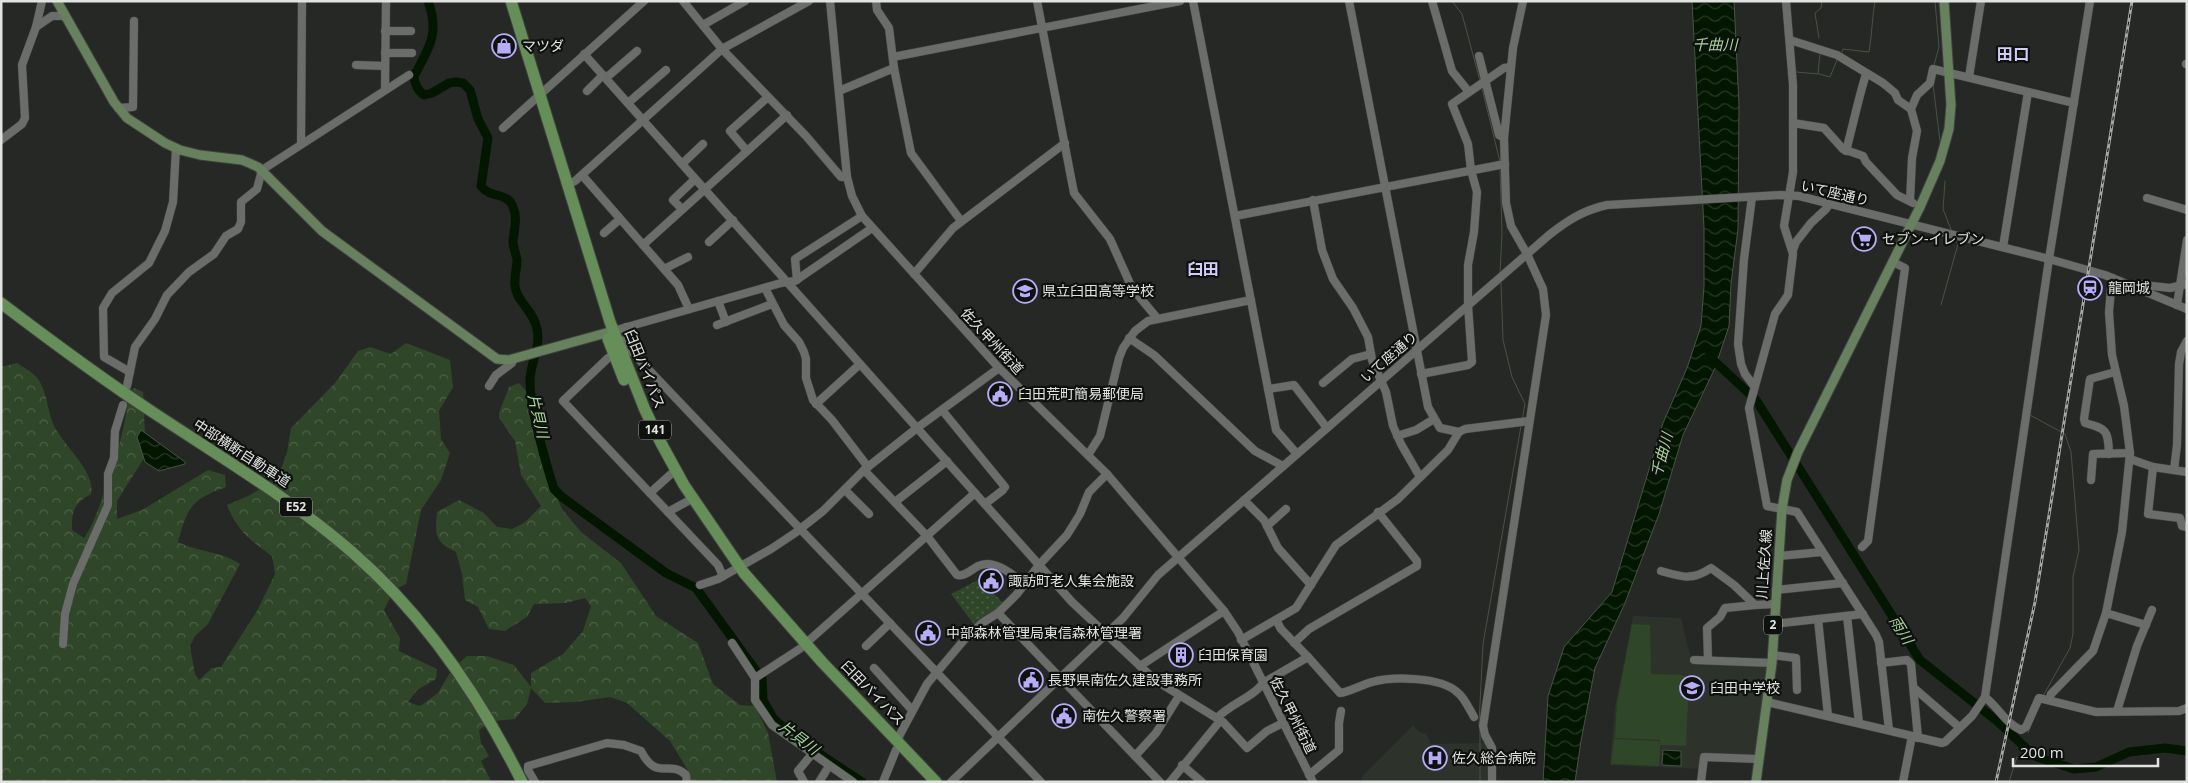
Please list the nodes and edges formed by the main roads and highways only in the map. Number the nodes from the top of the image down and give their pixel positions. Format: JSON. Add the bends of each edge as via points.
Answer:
{"nodes":[{"id":1,"x":57,"y":1,"type":"edge"},
{"id":2,"x":504,"y":1,"type":"edge"},
{"id":3,"x":511,"y":1,"type":"edge"},
{"id":4,"x":1944,"y":1,"type":"edge"},
{"id":5,"x":537,"y":96,"type":"junction"},
{"id":6,"x":1,"y":303,"type":"edge"},
{"id":7,"x":1,"y":310,"type":"edge"},
{"id":8,"x":610,"y":332,"type":"junction"},
{"id":9,"x":736,"y":568,"type":"junction"},
{"id":10,"x":897,"y":745,"type":"junction"},
{"id":11,"x":517,"y":782,"type":"edge"},
{"id":12,"x":522,"y":782,"type":"edge"},
{"id":13,"x":926,"y":782,"type":"edge"},
{"id":14,"x":936,"y":782,"type":"edge"},
{"id":15,"x":1756,"y":782,"type":"edge"}],
"edges":[{"from":1,"to":8,"type":"main road","via":[[118,108],[138,126],[176,148],[249,162],[262,170],[307,218],[490,355],[501,360],[513,359]]},
{"from":2,"to":5,"type":"highway","name":"臼田バイパス","number":"141"},
{"from":3,"to":5,"type":"highway","name":"臼田バイパス","number":"141"},
{"from":4,"to":15,"type":"main road","name":"川上佐久線","number":"2","via":[[1950,105],[1947,140],[1933,180],[1798,452],[1785,488],[1772,659]]},
{"from":5,"to":8,"type":"highway","name":"臼田バイパス","number":"141"},
{"from":5,"to":8,"type":"highway","name":"臼田バイパス","number":"141"},
{"from":6,"to":12,"type":"highway","name":"中部横断自動車道","number":"E52","via":[[102,378],[290,502],[354,554],[408,610],[453,667],[478,703]]},
{"from":7,"to":11,"type":"highway","name":"中部横断自動車道","number":"E52","via":[[98,383],[287,507],[350,558],[404,614],[443,663],[498,746]]},
{"from":8,"to":9,"type":"highway","name":"臼田バイパス","number":"141","via":[[661,442]]},
{"from":8,"to":9,"type":"highway","name":"臼田バイパス","number":"141","via":[[614,355],[639,413],[671,474],[717,548]]},
{"from":9,"to":10,"type":"highway","name":"臼田バイパス","number":"141","via":[[803,646]]},
{"from":10,"to":13,"type":"highway","name":"臼田バイパス","number":"141"},
{"from":10,"to":14,"type":"highway","name":"臼田バイパス","number":"141"}]}
